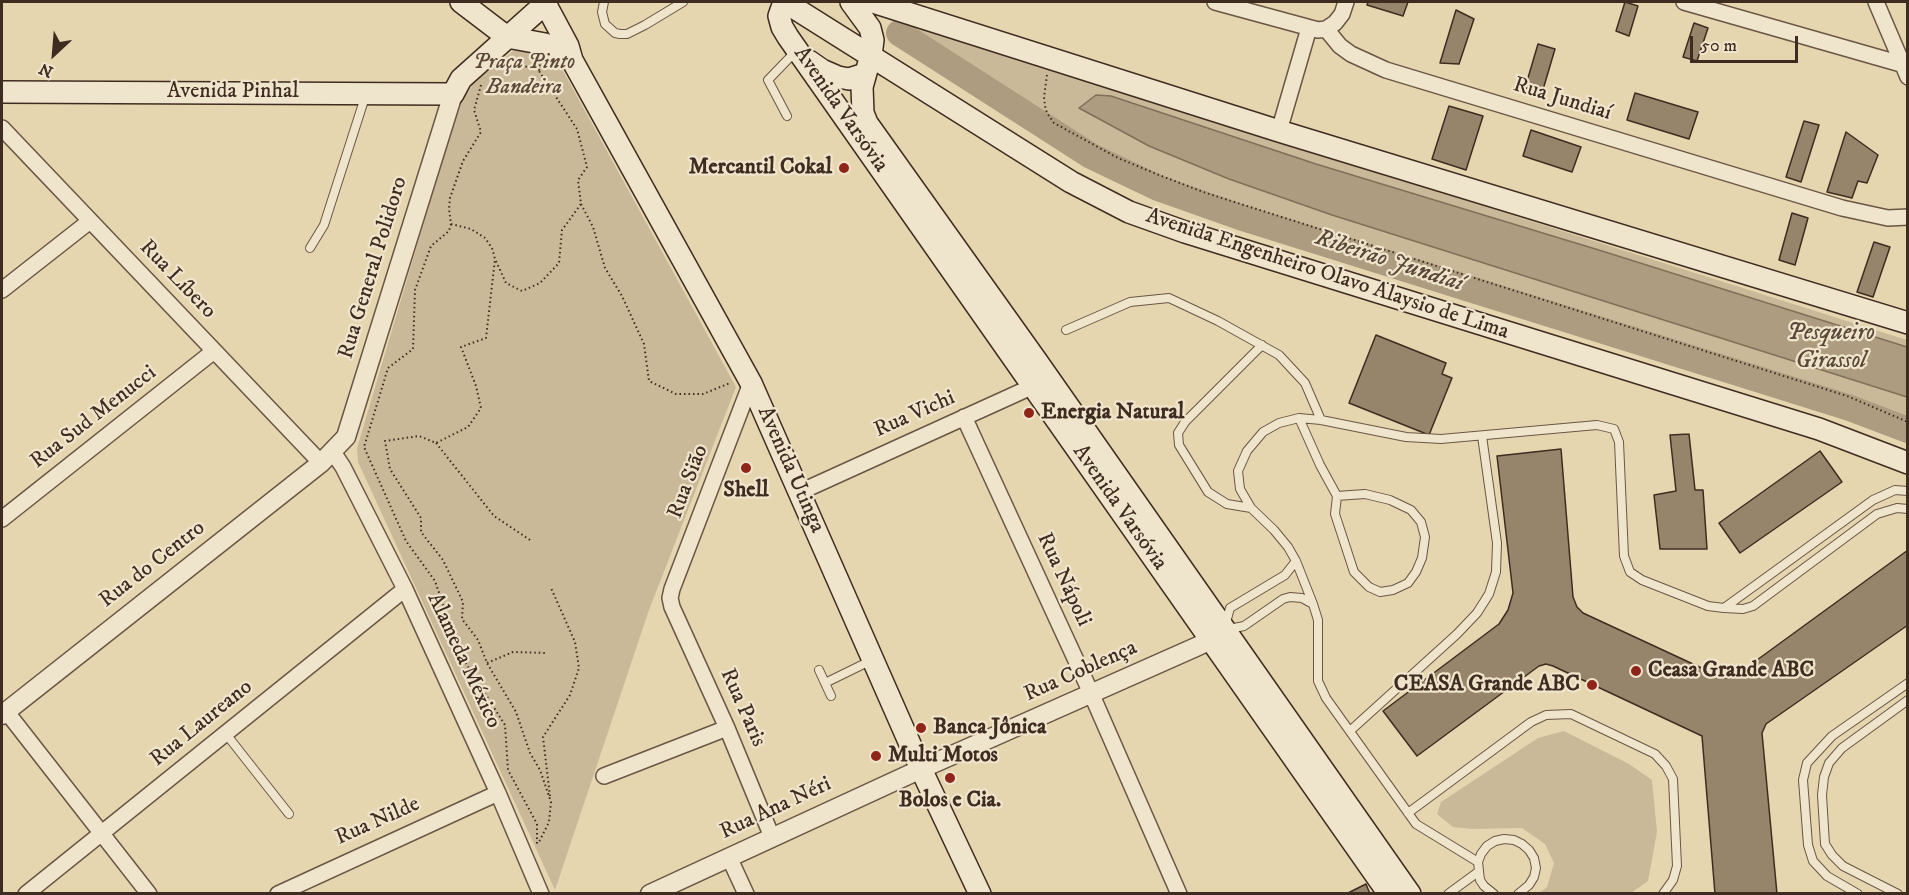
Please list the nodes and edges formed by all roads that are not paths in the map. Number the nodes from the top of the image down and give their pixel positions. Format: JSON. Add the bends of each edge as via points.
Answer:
{"nodes":[{"id":1,"x":461,"y":2,"type":"edge"},
{"id":2,"x":546,"y":2,"type":"edge"},
{"id":3,"x":604,"y":2,"type":"edge"},
{"id":4,"x":683,"y":2,"type":"edge"},
{"id":5,"x":784,"y":2,"type":"edge"},
{"id":6,"x":851,"y":2,"type":"edge"},
{"id":7,"x":873,"y":2,"type":"edge"},
{"id":8,"x":1215,"y":2,"type":"edge"},
{"id":9,"x":1346,"y":2,"type":"edge"},
{"id":10,"x":1684,"y":2,"type":"edge"},
{"id":11,"x":1876,"y":2,"type":"edge"},
{"id":12,"x":1705,"y":5,"type":"edge"},
{"id":13,"x":1309,"y":28,"type":"junction"},
{"id":14,"x":1326,"y":29,"type":"junction"},
{"id":15,"x":507,"y":37,"type":"junction"},
{"id":16,"x":799,"y":52,"type":"junction"},
{"id":17,"x":572,"y":60,"type":"junction"},
{"id":18,"x":868,"y":65,"type":"junction"},
{"id":19,"x":1904,"y":70,"type":"edge"},
{"id":20,"x":5,"y":93,"type":"edge"},
{"id":21,"x":366,"y":93,"type":"junction"},
{"id":22,"x":453,"y":94,"type":"junction"},
{"id":23,"x":787,"y":116,"type":"dead end"},
{"id":24,"x":2,"y":128,"type":"edge"},
{"id":25,"x":1279,"y":131,"type":"junction"},
{"id":26,"x":1908,"y":217,"type":"edge"},
{"id":27,"x":90,"y":221,"type":"junction"},
{"id":28,"x":310,"y":248,"type":"dead end"},
{"id":29,"x":2,"y":290,"type":"edge"},
{"id":30,"x":1908,"y":323,"type":"edge"},
{"id":31,"x":1066,"y":330,"type":"dead end"},
{"id":32,"x":1262,"y":345,"type":"junction"},
{"id":33,"x":214,"y":351,"type":"junction"},
{"id":34,"x":749,"y":380,"type":"junction"},
{"id":35,"x":1042,"y":382,"type":"junction"},
{"id":36,"x":964,"y":417,"type":"junction"},
{"id":37,"x":1299,"y":418,"type":"junction"},
{"id":38,"x":1321,"y":420,"type":"junction"},
{"id":39,"x":1482,"y":436,"type":"junction"},
{"id":40,"x":327,"y":458,"type":"junction"},
{"id":41,"x":1908,"y":464,"type":"edge"},
{"id":42,"x":1908,"y":491,"type":"edge"},
{"id":43,"x":800,"y":492,"type":"junction"},
{"id":44,"x":1337,"y":496,"type":"junction"},
{"id":45,"x":1251,"y":508,"type":"junction"},
{"id":46,"x":1908,"y":509,"type":"edge"},
{"id":47,"x":2,"y":519,"type":"edge"},
{"id":48,"x":1296,"y":561,"type":"junction"},
{"id":49,"x":405,"y":589,"type":"junction"},
{"id":50,"x":670,"y":598,"type":"joint"},
{"id":51,"x":1313,"y":604,"type":"junction"},
{"id":52,"x":1724,"y":608,"type":"junction"},
{"id":53,"x":1218,"y":635,"type":"junction"},
{"id":54,"x":874,"y":659,"type":"junction"},
{"id":55,"x":819,"y":670,"type":"dead end"},
{"id":56,"x":825,"y":683,"type":"junction"},
{"id":57,"x":1908,"y":683,"type":"edge"},
{"id":58,"x":1091,"y":693,"type":"junction"},
{"id":59,"x":831,"y":696,"type":"dead end"},
{"id":60,"x":1908,"y":700,"type":"edge"},
{"id":61,"x":3,"y":711,"type":"edge"},
{"id":62,"x":727,"y":728,"type":"junction"},
{"id":63,"x":1351,"y":730,"type":"junction"},
{"id":64,"x":226,"y":734,"type":"junction"},
{"id":65,"x":921,"y":769,"type":"junction"},
{"id":66,"x":604,"y":776,"type":"dead end"},
{"id":67,"x":498,"y":793,"type":"junction"},
{"id":68,"x":1408,"y":813,"type":"junction"},
{"id":69,"x":289,"y":814,"type":"dead end"},
{"id":70,"x":102,"y":834,"type":"junction"},
{"id":71,"x":772,"y":837,"type":"junction"},
{"id":72,"x":729,"y":857,"type":"junction"},
{"id":73,"x":1478,"y":862,"type":"junction"},
{"id":74,"x":1478,"y":872,"type":"junction"},
{"id":75,"x":1491,"y":893,"type":"edge"},
{"id":76,"x":27,"y":894,"type":"edge"},
{"id":77,"x":149,"y":894,"type":"edge"},
{"id":78,"x":278,"y":894,"type":"edge"},
{"id":79,"x":540,"y":894,"type":"edge"},
{"id":80,"x":650,"y":894,"type":"edge"},
{"id":81,"x":746,"y":894,"type":"edge"},
{"id":82,"x":980,"y":894,"type":"edge"},
{"id":83,"x":1179,"y":894,"type":"edge"},
{"id":84,"x":1389,"y":894,"type":"edge"},
{"id":85,"x":1410,"y":894,"type":"edge"},
{"id":86,"x":1448,"y":894,"type":"edge"},
{"id":87,"x":1518,"y":894,"type":"edge"},
{"id":88,"x":1664,"y":894,"type":"edge"},
{"id":89,"x":1858,"y":894,"type":"edge"},
{"id":90,"x":1898,"y":894,"type":"edge"}],
"edges":[{"from":1,"to":15,"type":"main road"},
{"from":2,"to":15,"type":"main road"},
{"from":2,"to":17,"type":"main road","name":"Avenida Utinga"},
{"from":3,"to":4,"type":"lane","via":[[605,24],[620,34],[645,25]]},
{"from":5,"to":16,"type":"main road","name":"Avenida Varsóvia","via":[[779,16],[782,27]]},
{"from":5,"to":18,"type":"main road","name":"Avenida Engenheiro Olavo Alaysio de Lima"},
{"from":6,"to":18,"type":"main road","name":"Avenida Varsóvia","via":[[870,28],[873,40]]},
{"from":7,"to":25,"type":"main road"},
{"from":8,"to":13,"type":"street"},
{"from":9,"to":14,"type":"street","via":[[1342,14]]},
{"from":10,"to":12,"type":"street"},
{"from":11,"to":19,"type":"street"},
{"from":12,"to":19,"type":"street"},
{"from":13,"to":14,"type":"street"},
{"from":13,"to":25,"type":"street"},
{"from":14,"to":26,"type":"street","name":"Rua Jundiaí","via":[[1351,54],[1386,70],[1865,215]]},
{"from":15,"to":17,"type":"main road","via":[[544,44]]},
{"from":15,"to":22,"type":"main road","via":[[461,79]]},
{"from":16,"to":18,"type":"main road","via":[[838,77],[849,79]]},
{"from":16,"to":23,"type":"lane","via":[[768,80]]},
{"from":16,"to":35,"type":"main road","name":"Avenida Varsóvia"},
{"from":17,"to":34,"type":"main road","name":"Avenida Utinga"},
{"from":18,"to":35,"type":"main road","name":"Avenida Varsóvia","via":[[861,99],[867,123]]},
{"from":18,"to":41,"type":"main road","name":"Avenida Engenheiro Olavo Alaysio de Lima","via":[[1129,212],[1819,429]]},
{"from":20,"to":21,"type":"main road","name":"Avenida Pinhal"},
{"from":21,"to":22,"type":"main road","name":"Avenida Pinhal"},
{"from":21,"to":28,"type":"lane","via":[[324,225]]},
{"from":22,"to":40,"type":"street","name":"Rua General Polidoro","via":[[350,428]]},
{"from":24,"to":27,"type":"street","name":"Rua Líbero"},
{"from":25,"to":30,"type":"main road"},
{"from":27,"to":29,"type":"street"},
{"from":27,"to":33,"type":"street","name":"Rua Líbero"},
{"from":31,"to":32,"type":"lane","via":[[1130,302],[1169,298]]},
{"from":32,"to":38,"type":"lane","via":[[1279,355],[1305,383]]},
{"from":32,"to":45,"type":"lane","via":[[1178,433],[1179,445],[1208,492],[1227,504]]},
{"from":33,"to":40,"type":"street","name":"Rua Líbero"},
{"from":33,"to":47,"type":"street","name":"Rua Sud Menucci"},
{"from":34,"to":43,"type":"main road","name":"Avenida Utinga"},
{"from":34,"to":50,"type":"street","name":"Rua Sião"},
{"from":35,"to":36,"type":"street","name":"Rua Vichi"},
{"from":35,"to":53,"type":"main road","name":"Avenida Varsóvia"},
{"from":36,"to":43,"type":"street","name":"Rua Vichi"},
{"from":36,"to":58,"type":"street","name":"Rua Nápoli"},
{"from":37,"to":38,"type":"lane"},
{"from":37,"to":44,"type":"lane"},
{"from":37,"to":45,"type":"lane","via":[[1263,432],[1246,451],[1238,471],[1240,489]]},
{"from":38,"to":39,"type":"lane","via":[[1406,437]]},
{"from":39,"to":52,"type":"lane","via":[[1597,425],[1614,429],[1619,441],[1624,556],[1630,572],[1692,602]]},
{"from":39,"to":63,"type":"lane","via":[[1497,543],[1496,572],[1489,594],[1457,634]]},
{"from":40,"to":49,"type":"street","name":"Alameda México","via":[[343,467]]},
{"from":40,"to":61,"type":"street","name":"Rua do Centro"},
{"from":42,"to":52,"type":"lane","via":[[1895,490],[1873,500]]},
{"from":43,"to":54,"type":"main road","name":"Avenida Utinga"},
{"from":44,"to":44,"type":"lane","via":[[1335,514],[1354,572],[1380,592],[1407,583],[1422,558],[1425,537],[1421,522],[1411,510],[1390,500],[1365,494]]},
{"from":45,"to":48,"type":"lane","via":[[1274,530]]},
{"from":46,"to":52,"type":"lane","via":[[1877,514],[1753,606]]},
{"from":48,"to":51,"type":"lane"},
{"from":48,"to":53,"type":"lane","via":[[1285,575],[1230,608]]},
{"from":49,"to":64,"type":"street","name":"Rua Laureano"},
{"from":49,"to":67,"type":"street","name":"Alameda México"},
{"from":50,"to":62,"type":"street","name":"Rua Paris"},
{"from":51,"to":53,"type":"lane","via":[[1302,598],[1283,599],[1244,626]]},
{"from":51,"to":63,"type":"lane","via":[[1318,620],[1318,681]]},
{"from":53,"to":58,"type":"street","name":"Rua Coblença"},
{"from":53,"to":84,"type":"main road","name":"Avenida Varsóvia"},
{"from":53,"to":85,"type":"main road","name":"Avenida Varsóvia"},
{"from":54,"to":56,"type":"lane"},
{"from":54,"to":65,"type":"main road","name":"Avenida Utinga"},
{"from":55,"to":56,"type":"lane"},
{"from":56,"to":59,"type":"lane"},
{"from":57,"to":89,"type":"lane","via":[[1832,736],[1807,763],[1803,780],[1808,845],[1813,861],[1827,876]]},
{"from":58,"to":65,"type":"street","name":"Rua Coblença"},
{"from":58,"to":83,"type":"street","name":"Rua Nápoli"},
{"from":60,"to":90,"type":"lane","via":[[1842,748],[1829,763],[1822,795],[1825,843],[1832,855],[1843,866]]},
{"from":61,"to":70,"type":"street"},
{"from":62,"to":66,"type":"street"},
{"from":62,"to":71,"type":"street","name":"Rua Paris"},
{"from":63,"to":68,"type":"lane"},
{"from":64,"to":69,"type":"lane"},
{"from":64,"to":70,"type":"street","name":"Rua Laureano"},
{"from":65,"to":71,"type":"street","name":"Rua Ana Néri"},
{"from":65,"to":82,"type":"main road","name":"Avenida Utinga"},
{"from":67,"to":78,"type":"street","name":"Rua Nilde"},
{"from":67,"to":79,"type":"street","name":"Alameda México"},
{"from":68,"to":73,"type":"lane","via":[[1430,834]]},
{"from":68,"to":88,"type":"lane","via":[[1531,723],[1546,715],[1571,714],[1655,754],[1673,779],[1677,866]]},
{"from":70,"to":76,"type":"street","name":"Rua Laureano"},
{"from":70,"to":77,"type":"street"},
{"from":71,"to":72,"type":"street","name":"Rua Ana Néri"},
{"from":72,"to":80,"type":"street","name":"Rua Ana Néri"},
{"from":72,"to":81,"type":"street"},
{"from":73,"to":74,"type":"lane"},
{"from":73,"to":87,"type":"lane","via":[[1495,841],[1514,840],[1522,844],[1529,850],[1536,868],[1529,885]]},
{"from":74,"to":75,"type":"lane"},
{"from":74,"to":86,"type":"lane"}]}
